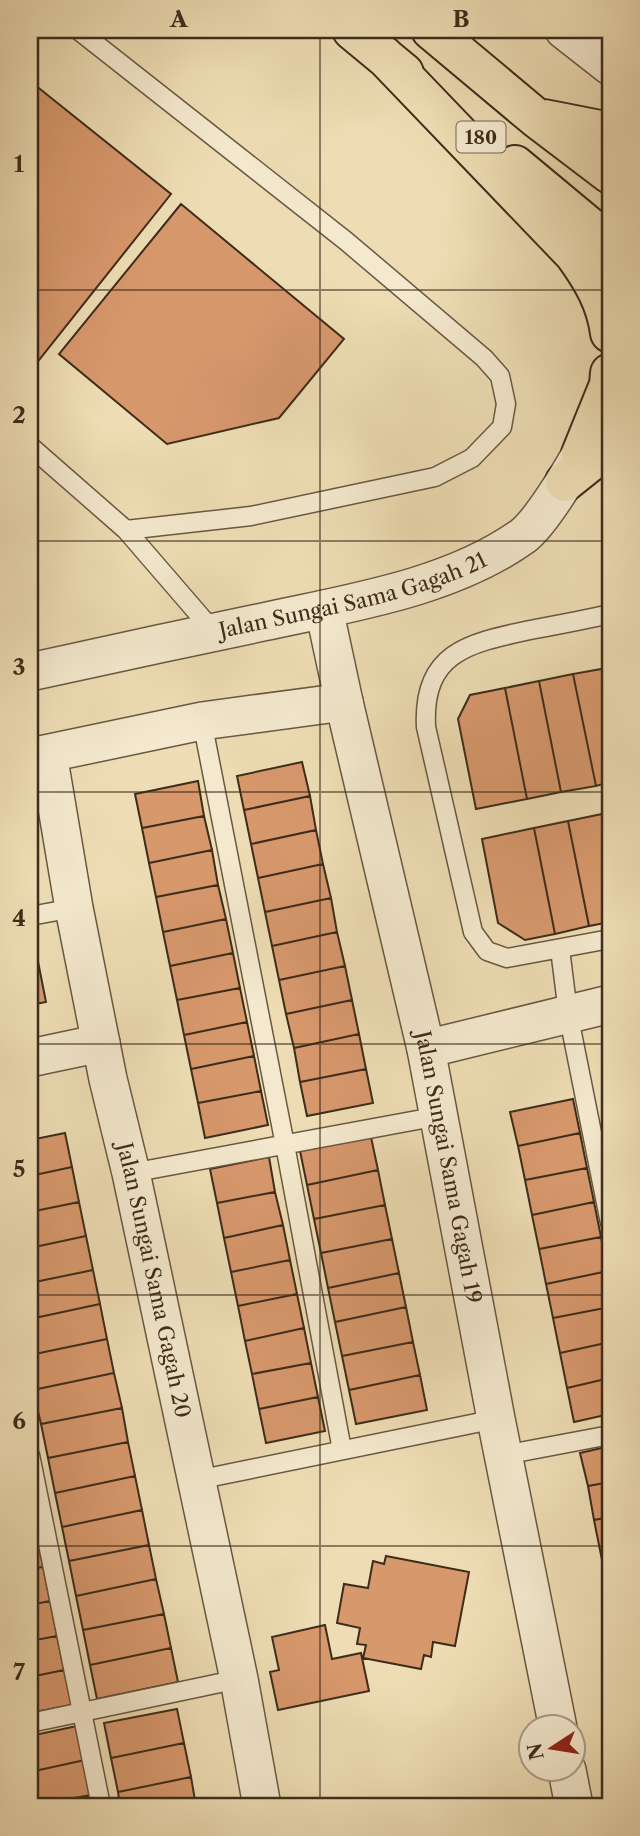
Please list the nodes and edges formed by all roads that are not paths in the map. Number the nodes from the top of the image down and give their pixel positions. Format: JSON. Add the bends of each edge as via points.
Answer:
{"nodes":[{"id":1,"x":78,"y":30,"type":"edge"},
{"id":2,"x":352,"y":30,"type":"edge"},
{"id":3,"x":431,"y":30,"type":"edge"},
{"id":4,"x":564,"y":30,"type":"edge"},
{"id":5,"x":384,"y":56,"type":"junction"},
{"id":6,"x":610,"y":66,"type":"edge"},
{"id":7,"x":536,"y":117,"type":"junction"},
{"id":8,"x":610,"y":132,"type":"edge"},
{"id":9,"x":610,"y":174,"type":"edge"},
{"id":10,"x":610,"y":244,"type":"edge"},
{"id":11,"x":610,"y":333,"type":"edge"},
{"id":12,"x":610,"y":373,"type":"edge"},
{"id":13,"x":610,"y":413,"type":"edge"},
{"id":14,"x":30,"y":446,"type":"edge"},
{"id":15,"x":585,"y":461,"type":"edge"},
{"id":16,"x":127,"y":530,"type":"junction"},
{"id":17,"x":324,"y":609,"type":"junction"},
{"id":18,"x":610,"y":614,"type":"edge"},
{"id":19,"x":214,"y":632,"type":"junction"},
{"id":20,"x":30,"y":672,"type":"edge"},
{"id":21,"x":344,"y":702,"type":"junction"},
{"id":22,"x":202,"y":721,"type":"junction"},
{"id":23,"x":39,"y":755,"type":"edge"},
{"id":24,"x":74,"y":908,"type":"junction"},
{"id":25,"x":30,"y":916,"type":"edge"},
{"id":26,"x":610,"y":939,"type":"edge"},
{"id":27,"x":560,"y":949,"type":"junction"},
{"id":28,"x":610,"y":1004,"type":"edge"},
{"id":29,"x":568,"y":1013,"type":"junction"},
{"id":30,"x":102,"y":1043,"type":"junction"},
{"id":31,"x":426,"y":1049,"type":"junction"},
{"id":32,"x":30,"y":1058,"type":"edge"},
{"id":33,"x":439,"y":1116,"type":"junction"},
{"id":34,"x":285,"y":1145,"type":"junction"},
{"id":35,"x":131,"y":1173,"type":"junction"},
{"id":36,"x":610,"y":1223,"type":"edge"},
{"id":37,"x":496,"y":1419,"type":"junction"},
{"id":38,"x":610,"y":1435,"type":"edge"},
{"id":39,"x":342,"y":1450,"type":"junction"},
{"id":40,"x":30,"y":1455,"type":"edge"},
{"id":41,"x":504,"y":1455,"type":"junction"},
{"id":42,"x":197,"y":1480,"type":"junction"},
{"id":43,"x":239,"y":1679,"type":"junction"},
{"id":44,"x":82,"y":1712,"type":"junction"},
{"id":45,"x":555,"y":1714,"type":"edge"},
{"id":46,"x":30,"y":1723,"type":"edge"},
{"id":47,"x":570,"y":1784,"type":"edge"},
{"id":48,"x":101,"y":1806,"type":"edge"},
{"id":49,"x":262,"y":1806,"type":"edge"},
{"id":50,"x":574,"y":1806,"type":"edge"}],
"edges":[{"from":1,"to":16,"type":"lane","via":[[346,241],[484,358],[500,376],[506,404],[502,427],[472,458],[435,477],[251,516]]},
{"from":2,"to":5,"type":"main road","number":"180"},
{"from":3,"to":7,"type":"main road","number":"180"},
{"from":4,"to":6,"type":"street"},
{"from":5,"to":10,"type":"main road","number":"180"},
{"from":5,"to":11,"type":"main road","via":[[574,254],[593,280]]},
{"from":7,"to":8,"type":"main road"},
{"from":7,"to":9,"type":"main road","number":"180"},
{"from":12,"to":15,"type":"main road"},
{"from":13,"to":15,"type":"street","name":"Jalan Sungai Sama Gagah 21"},
{"from":14,"to":16,"type":"lane"},
{"from":15,"to":17,"type":"street","name":"Jalan Sungai Sama Gagah 21","via":[[526,534],[481,563],[423,584]]},
{"from":16,"to":19,"type":"lane"},
{"from":17,"to":19,"type":"street","name":"Jalan Sungai Sama Gagah 21"},
{"from":17,"to":21,"type":"street","name":"Jalan Sungai Sama Gagah 19"},
{"from":18,"to":27,"type":"lane","via":[[480,640],[457,652],[441,668],[425,705],[429,741],[473,932],[486,951],[507,958]]},
{"from":19,"to":20,"type":"street","name":"Jalan Sungai Sama Gagah 21"},
{"from":21,"to":22,"type":"street"},
{"from":21,"to":31,"type":"street","name":"Jalan Sungai Sama Gagah 19"},
{"from":22,"to":23,"type":"street"},
{"from":22,"to":34,"type":"lane"},
{"from":23,"to":24,"type":"street","name":"Jalan Sungai Sama Gagah 20"},
{"from":24,"to":25,"type":"lane"},
{"from":24,"to":30,"type":"street","name":"Jalan Sungai Sama Gagah 20"},
{"from":26,"to":27,"type":"lane"},
{"from":27,"to":29,"type":"lane"},
{"from":28,"to":29,"type":"street"},
{"from":29,"to":31,"type":"street"},
{"from":29,"to":36,"type":"lane"},
{"from":30,"to":32,"type":"street"},
{"from":30,"to":35,"type":"street","name":"Jalan Sungai Sama Gagah 20"},
{"from":31,"to":33,"type":"street","name":"Jalan Sungai Sama Gagah 19"},
{"from":33,"to":34,"type":"lane"},
{"from":33,"to":37,"type":"street","name":"Jalan Sungai Sama Gagah 19"},
{"from":34,"to":35,"type":"lane"},
{"from":34,"to":39,"type":"lane"},
{"from":35,"to":42,"type":"street","name":"Jalan Sungai Sama Gagah 20"},
{"from":37,"to":39,"type":"lane"},
{"from":37,"to":41,"type":"street","name":"Jalan Sungai Sama Gagah 19"},
{"from":38,"to":41,"type":"lane"},
{"from":39,"to":42,"type":"lane"},
{"from":40,"to":44,"type":"lane"},
{"from":41,"to":45,"type":"street","name":"Jalan Sungai Sama Gagah 19"},
{"from":42,"to":43,"type":"street","name":"Jalan Sungai Sama Gagah 20"},
{"from":43,"to":44,"type":"lane"},
{"from":43,"to":49,"type":"street","name":"Jalan Sungai Sama Gagah 20"},
{"from":44,"to":46,"type":"lane"},
{"from":44,"to":48,"type":"lane"},
{"from":47,"to":50,"type":"street"}]}
